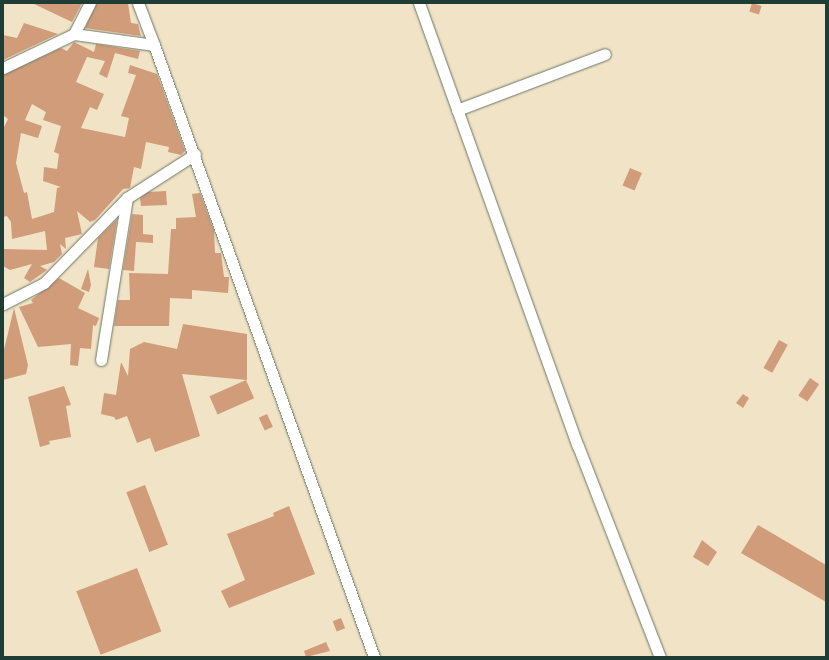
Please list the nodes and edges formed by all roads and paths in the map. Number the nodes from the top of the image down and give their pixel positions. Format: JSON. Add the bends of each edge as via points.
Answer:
{"nodes":[{"id":1,"x":90,"y":3,"type":"edge"},
{"id":2,"x":138,"y":3,"type":"edge"},
{"id":3,"x":418,"y":3,"type":"edge"},
{"id":4,"x":74,"y":34,"type":"junction"},
{"id":5,"x":154,"y":45,"type":"junction"},
{"id":6,"x":605,"y":54,"type":"dead end"},
{"id":7,"x":3,"y":68,"type":"edge"},
{"id":8,"x":457,"y":110,"type":"junction"},
{"id":9,"x":195,"y":154,"type":"junction"},
{"id":10,"x":127,"y":198,"type":"junction"},
{"id":11,"x":3,"y":304,"type":"edge"},
{"id":12,"x":101,"y":360,"type":"dead end"},
{"id":13,"x":374,"y":657,"type":"edge"},
{"id":14,"x":660,"y":657,"type":"edge"}],
"edges":[{"from":1,"to":4,"type":"street"},
{"from":2,"to":5,"type":"street"},
{"from":3,"to":8,"type":"street"},
{"from":4,"to":5,"type":"street"},
{"from":4,"to":7,"type":"street"},
{"from":5,"to":9,"type":"street"},
{"from":6,"to":8,"type":"street"},
{"from":8,"to":14,"type":"street","via":[[578,446]]},
{"from":9,"to":10,"type":"street"},
{"from":9,"to":13,"type":"street"},
{"from":10,"to":11,"type":"street","via":[[44,283]]},
{"from":10,"to":12,"type":"street"}]}
